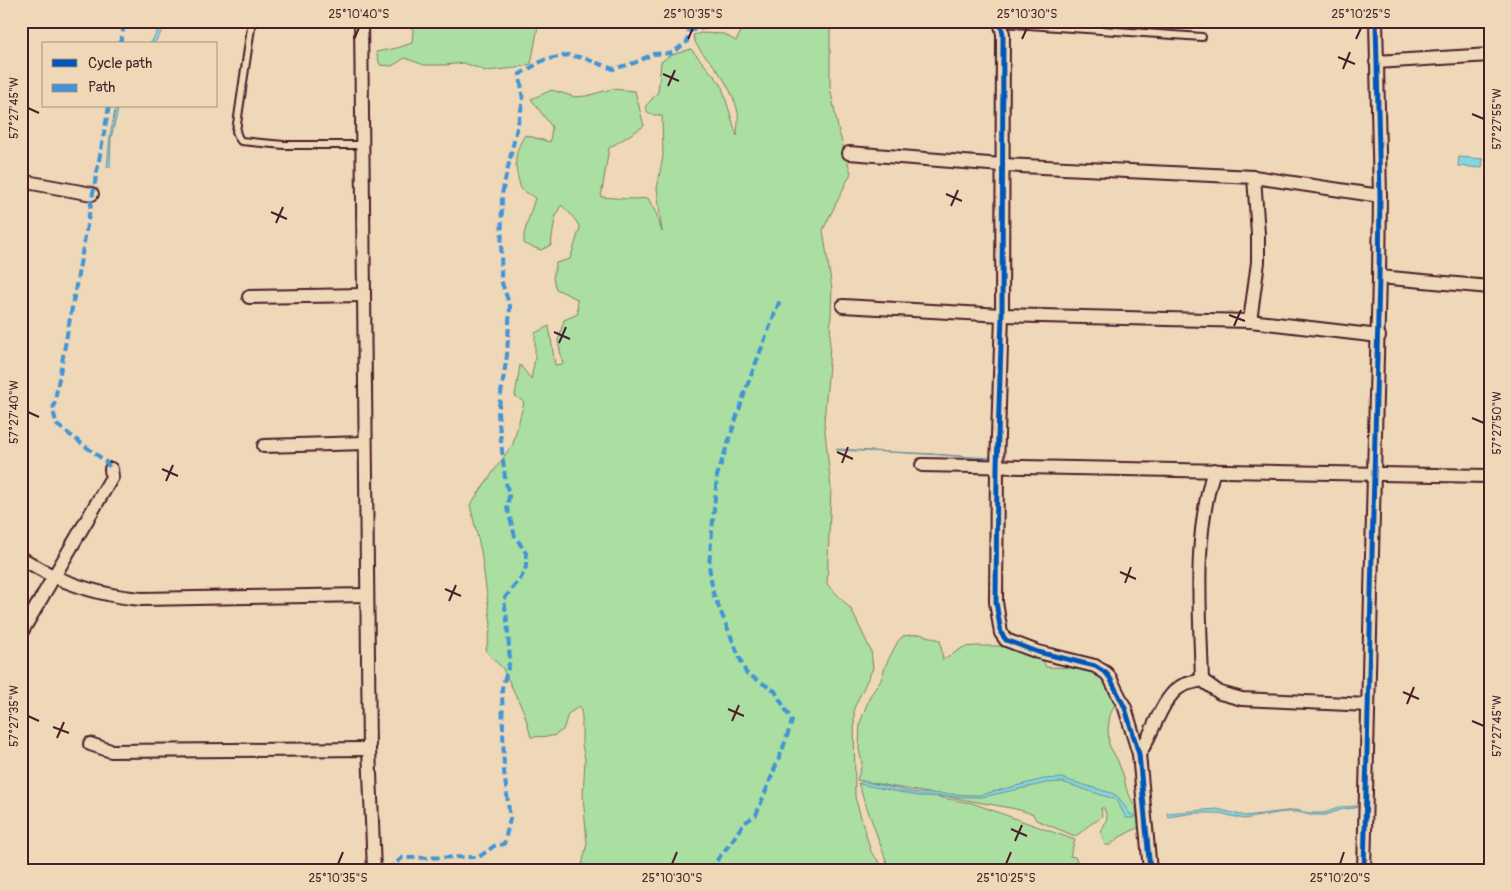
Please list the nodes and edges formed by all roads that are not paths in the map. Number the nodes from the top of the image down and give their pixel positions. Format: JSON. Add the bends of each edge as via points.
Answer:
{"nodes":[{"id":1,"x":252,"y":21,"type":"edge"},
{"id":2,"x":361,"y":21,"type":"edge"},
{"id":3,"x":1376,"y":21,"type":"edge"},
{"id":4,"x":1001,"y":22,"type":"edge"},
{"id":5,"x":1202,"y":37,"type":"dead end"},
{"id":6,"x":1490,"y":55,"type":"edge"},
{"id":7,"x":1376,"y":62,"type":"junction"},
{"id":8,"x":362,"y":144,"type":"junction"},
{"id":9,"x":849,"y":153,"type":"dead end"},
{"id":10,"x":1002,"y":165,"type":"junction"},
{"id":11,"x":1254,"y":177,"type":"junction"},
{"id":12,"x":21,"y":181,"type":"edge"},
{"id":13,"x":92,"y":194,"type":"dead end"},
{"id":14,"x":1380,"y":196,"type":"junction"},
{"id":15,"x":1380,"y":277,"type":"junction"},
{"id":16,"x":1490,"y":287,"type":"edge"},
{"id":17,"x":364,"y":296,"type":"junction"},
{"id":18,"x":249,"y":297,"type":"dead end"},
{"id":19,"x":843,"y":306,"type":"dead end"},
{"id":20,"x":1002,"y":315,"type":"junction"},
{"id":21,"x":1250,"y":321,"type":"junction"},
{"id":22,"x":1378,"y":336,"type":"junction"},
{"id":23,"x":365,"y":443,"type":"junction"},
{"id":24,"x":264,"y":446,"type":"dead end"},
{"id":25,"x":922,"y":464,"type":"dead end"},
{"id":26,"x":997,"y":466,"type":"junction"},
{"id":27,"x":111,"y":469,"type":"dead end"},
{"id":28,"x":1214,"y":470,"type":"junction"},
{"id":29,"x":1374,"y":473,"type":"junction"},
{"id":30,"x":1488,"y":476,"type":"dead end"},
{"id":31,"x":21,"y":558,"type":"edge"},
{"id":32,"x":54,"y":577,"type":"junction"},
{"id":33,"x":367,"y":595,"type":"junction"},
{"id":34,"x":21,"y":633,"type":"edge"},
{"id":35,"x":1202,"y":680,"type":"junction"},
{"id":36,"x":1368,"y":705,"type":"junction"},
{"id":37,"x":90,"y":744,"type":"dead end"},
{"id":38,"x":369,"y":749,"type":"junction"},
{"id":39,"x":1139,"y":754,"type":"junction"},
{"id":40,"x":374,"y":870,"type":"edge"},
{"id":41,"x":1150,"y":870,"type":"edge"},
{"id":42,"x":1364,"y":870,"type":"edge"}],
"edges":[{"from":1,"to":8,"type":"lane","via":[[236,131],[241,141],[284,145]]},
{"from":2,"to":8,"type":"street"},
{"from":3,"to":7,"type":"street"},
{"from":4,"to":5,"type":"lane"},
{"from":4,"to":10,"type":"street"},
{"from":6,"to":7,"type":"street"},
{"from":7,"to":14,"type":"street"},
{"from":8,"to":17,"type":"street"},
{"from":9,"to":10,"type":"street"},
{"from":10,"to":11,"type":"street"},
{"from":10,"to":20,"type":"street"},
{"from":11,"to":14,"type":"street"},
{"from":11,"to":21,"type":"street","via":[[1258,262]]},
{"from":12,"to":13,"type":"street"},
{"from":14,"to":15,"type":"street"},
{"from":15,"to":16,"type":"street"},
{"from":15,"to":22,"type":"street"},
{"from":17,"to":18,"type":"street"},
{"from":17,"to":23,"type":"street"},
{"from":19,"to":20,"type":"street"},
{"from":20,"to":21,"type":"street"},
{"from":20,"to":26,"type":"street"},
{"from":21,"to":22,"type":"street"},
{"from":22,"to":29,"type":"street"},
{"from":23,"to":24,"type":"street"},
{"from":23,"to":33,"type":"street"},
{"from":25,"to":26,"type":"street"},
{"from":26,"to":28,"type":"street"},
{"from":26,"to":39,"type":"street","via":[[996,602],[1001,633],[1006,640],[1038,652],[1095,666],[1106,673],[1125,708]]},
{"from":27,"to":32,"type":"street","via":[[112,477]]},
{"from":28,"to":29,"type":"street"},
{"from":28,"to":35,"type":"street","via":[[1202,517],[1200,550]]},
{"from":29,"to":30,"type":"street"},
{"from":29,"to":36,"type":"street"},
{"from":31,"to":32,"type":"street"},
{"from":32,"to":33,"type":"street","via":[[100,593],[142,599]]},
{"from":32,"to":34,"type":"street"},
{"from":33,"to":38,"type":"street"},
{"from":35,"to":36,"type":"street","via":[[1220,692],[1242,699]]},
{"from":35,"to":39,"type":"street","via":[[1178,688]]},
{"from":36,"to":42,"type":"street"},
{"from":37,"to":38,"type":"street","via":[[112,751]]},
{"from":38,"to":40,"type":"street"},
{"from":39,"to":41,"type":"street"}]}
